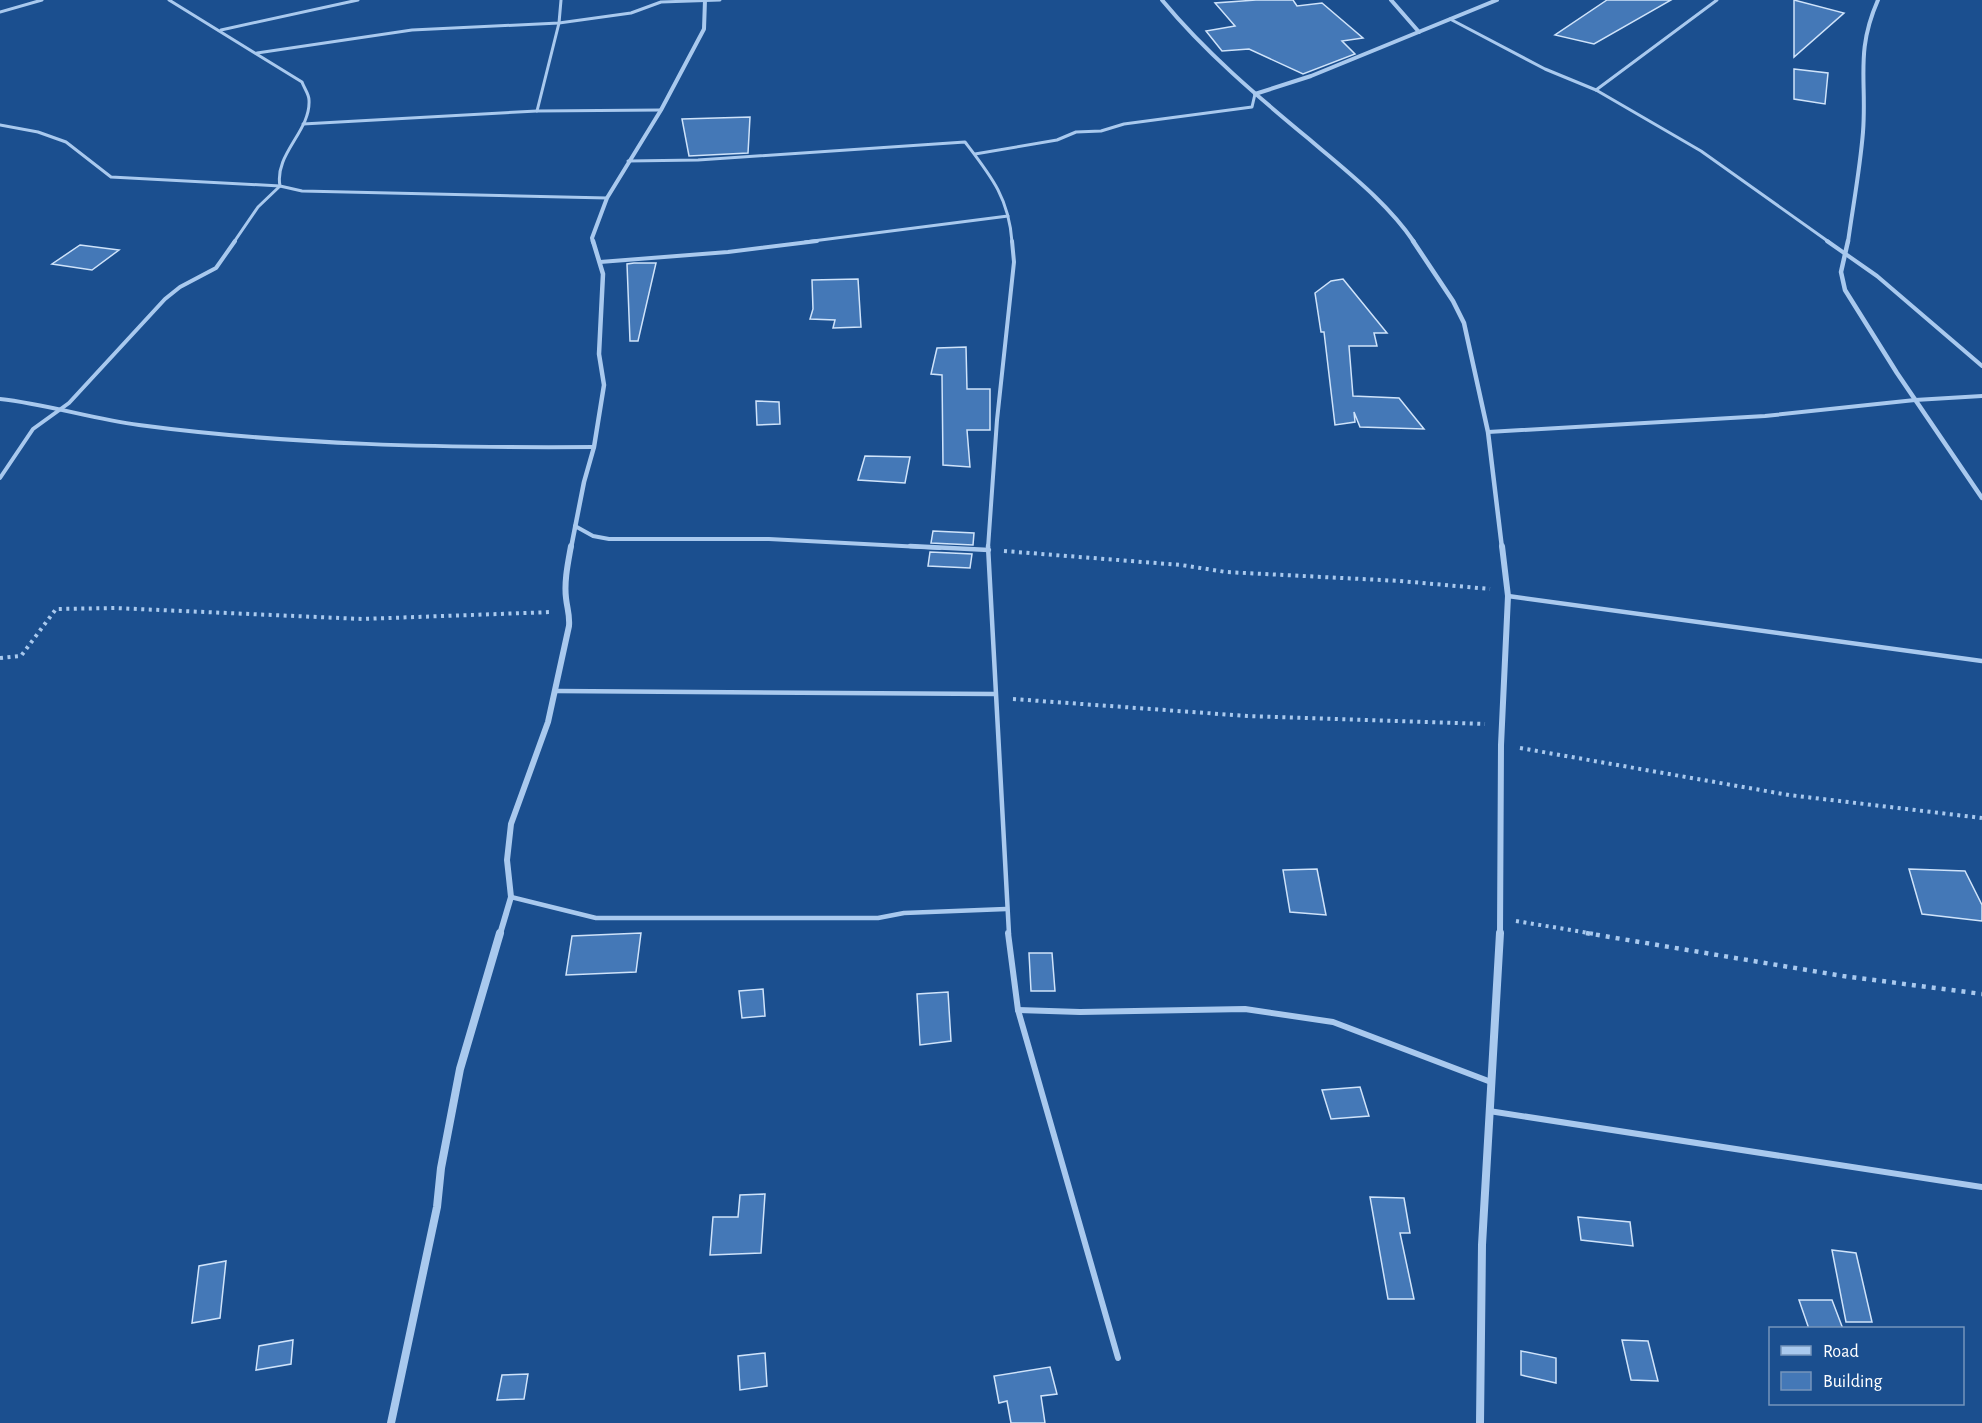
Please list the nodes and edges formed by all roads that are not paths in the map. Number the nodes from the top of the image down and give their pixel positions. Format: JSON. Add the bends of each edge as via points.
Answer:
{"nodes":[{"id":1,"x":42,"y":0,"type":"edge"},
{"id":2,"x":169,"y":0,"type":"edge"},
{"id":3,"x":358,"y":0,"type":"edge"},
{"id":4,"x":561,"y":0,"type":"edge"},
{"id":5,"x":720,"y":0,"type":"edge"},
{"id":6,"x":1162,"y":0,"type":"edge"},
{"id":7,"x":1390,"y":0,"type":"edge"},
{"id":8,"x":1497,"y":0,"type":"edge"},
{"id":9,"x":1717,"y":0,"type":"edge"},
{"id":10,"x":1878,"y":0,"type":"edge"},
{"id":11,"x":705,"y":1,"type":"edge"},
{"id":12,"x":0,"y":12,"type":"edge"},
{"id":13,"x":1450,"y":19,"type":"junction"},
{"id":14,"x":559,"y":23,"type":"junction"},
{"id":15,"x":221,"y":30,"type":"junction"},
{"id":16,"x":1419,"y":32,"type":"junction"},
{"id":17,"x":257,"y":53,"type":"junction"},
{"id":18,"x":1596,"y":90,"type":"junction"},
{"id":19,"x":1255,"y":94,"type":"junction"},
{"id":20,"x":661,"y":110,"type":"junction"},
{"id":21,"x":537,"y":111,"type":"junction"},
{"id":22,"x":303,"y":124,"type":"junction"},
{"id":23,"x":0,"y":125,"type":"edge"},
{"id":24,"x":975,"y":154,"type":"junction"},
{"id":25,"x":628,"y":161,"type":"junction"},
{"id":26,"x":280,"y":186,"type":"junction"},
{"id":27,"x":607,"y":198,"type":"junction"},
{"id":28,"x":1008,"y":216,"type":"junction"},
{"id":29,"x":1846,"y":253,"type":"junction"},
{"id":30,"x":600,"y":262,"type":"junction"},
{"id":31,"x":1982,"y":366,"type":"edge"},
{"id":32,"x":1982,"y":396,"type":"edge"},
{"id":33,"x":0,"y":399,"type":"edge"},
{"id":34,"x":1915,"y":400,"type":"junction"},
{"id":35,"x":60,"y":408,"type":"junction"},
{"id":36,"x":1488,"y":432,"type":"junction"},
{"id":37,"x":594,"y":447,"type":"junction"},
{"id":38,"x":0,"y":478,"type":"edge"},
{"id":39,"x":1982,"y":498,"type":"edge"},
{"id":40,"x":575,"y":526,"type":"junction"},
{"id":41,"x":989,"y":550,"type":"junction"},
{"id":42,"x":1507,"y":593,"type":"junction"},
{"id":43,"x":1982,"y":661,"type":"edge"},
{"id":44,"x":557,"y":691,"type":"junction"},
{"id":45,"x":996,"y":694,"type":"junction"},
{"id":46,"x":510,"y":897,"type":"junction"},
{"id":47,"x":1006,"y":909,"type":"junction"},
{"id":48,"x":1018,"y":1010,"type":"junction"},
{"id":49,"x":1491,"y":1082,"type":"junction"},
{"id":50,"x":1489,"y":1111,"type":"junction"},
{"id":51,"x":1982,"y":1187,"type":"edge"},
{"id":52,"x":1118,"y":1358,"type":"dead end"},
{"id":53,"x":391,"y":1423,"type":"edge"},
{"id":54,"x":1480,"y":1423,"type":"edge"}],
"edges":[{"from":1,"to":12,"type":"lane"},
{"from":2,"to":15,"type":"lane"},
{"from":3,"to":15,"type":"lane"},
{"from":4,"to":14,"type":"lane"},
{"from":5,"to":11,"type":"lane"},
{"from":6,"to":19,"type":"street"},
{"from":7,"to":16,"type":"street"},
{"from":8,"to":13,"type":"street"},
{"from":9,"to":18,"type":"lane"},
{"from":10,"to":29,"type":"street","via":[[1864,44],[1863,131]]},
{"from":11,"to":14,"type":"lane","via":[[661,2],[631,13]]},
{"from":11,"to":20,"type":"street","via":[[704,29]]},
{"from":13,"to":16,"type":"street"},
{"from":13,"to":18,"type":"lane","via":[[1545,69]]},
{"from":14,"to":17,"type":"lane","via":[[412,30]]},
{"from":14,"to":21,"type":"lane"},
{"from":15,"to":17,"type":"lane"},
{"from":16,"to":19,"type":"street"},
{"from":17,"to":22,"type":"lane","via":[[302,82],[309,101]]},
{"from":18,"to":29,"type":"lane","via":[[1701,152]]},
{"from":19,"to":24,"type":"lane","via":[[1252,107],[1076,132],[1057,140]]},
{"from":19,"to":36,"type":"street","via":[[1361,183],[1401,223],[1464,323]]},
{"from":20,"to":21,"type":"lane"},
{"from":20,"to":25,"type":"street"},
{"from":21,"to":22,"type":"lane"},
{"from":22,"to":26,"type":"lane","via":[[279,173]]},
{"from":23,"to":26,"type":"lane","via":[[50,135],[74,147],[111,177]]},
{"from":24,"to":25,"type":"lane","via":[[965,142],[946,142],[698,160]]},
{"from":24,"to":28,"type":"lane","via":[[1000,190]]},
{"from":25,"to":27,"type":"street"},
{"from":26,"to":27,"type":"lane","via":[[302,191]]},
{"from":26,"to":35,"type":"lane","via":[[258,207],[216,268],[165,299],[69,403]]},
{"from":27,"to":30,"type":"street","via":[[592,238]]},
{"from":28,"to":30,"type":"lane","via":[[729,252]]},
{"from":28,"to":41,"type":"lane","via":[[1014,262],[997,420]]},
{"from":29,"to":31,"type":"lane"},
{"from":29,"to":34,"type":"street","via":[[1841,272],[1845,290]]},
{"from":30,"to":37,"type":"street","via":[[603,303],[599,354],[603,385]]},
{"from":32,"to":34,"type":"lane"},
{"from":33,"to":35,"type":"lane"},
{"from":34,"to":36,"type":"lane","via":[[1765,416]]},
{"from":34,"to":39,"type":"street"},
{"from":35,"to":37,"type":"lane","via":[[136,424],[270,438],[387,445]]},
{"from":35,"to":38,"type":"lane","via":[[33,429]]},
{"from":36,"to":42,"type":"street"},
{"from":37,"to":40,"type":"street"},
{"from":40,"to":41,"type":"lane","via":[[609,539],[769,539]]},
{"from":40,"to":44,"type":"street","via":[[567,568],[566,599],[570,611]]},
{"from":41,"to":45,"type":"lane"},
{"from":42,"to":43,"type":"lane"},
{"from":42,"to":49,"type":"street","via":[[1501,745],[1501,918]]},
{"from":44,"to":45,"type":"lane"},
{"from":44,"to":46,"type":"street","via":[[512,824],[507,860]]},
{"from":45,"to":47,"type":"lane"},
{"from":46,"to":47,"type":"lane","via":[[596,918],[878,918],[904,913]]},
{"from":46,"to":53,"type":"street","via":[[460,1069],[437,1207]]},
{"from":47,"to":48,"type":"lane"},
{"from":48,"to":49,"type":"lane","via":[[1245,1009],[1333,1022]]},
{"from":48,"to":52,"type":"lane"},
{"from":49,"to":50,"type":"street"},
{"from":50,"to":51,"type":"lane"},
{"from":50,"to":54,"type":"street","via":[[1482,1245]]}]}
